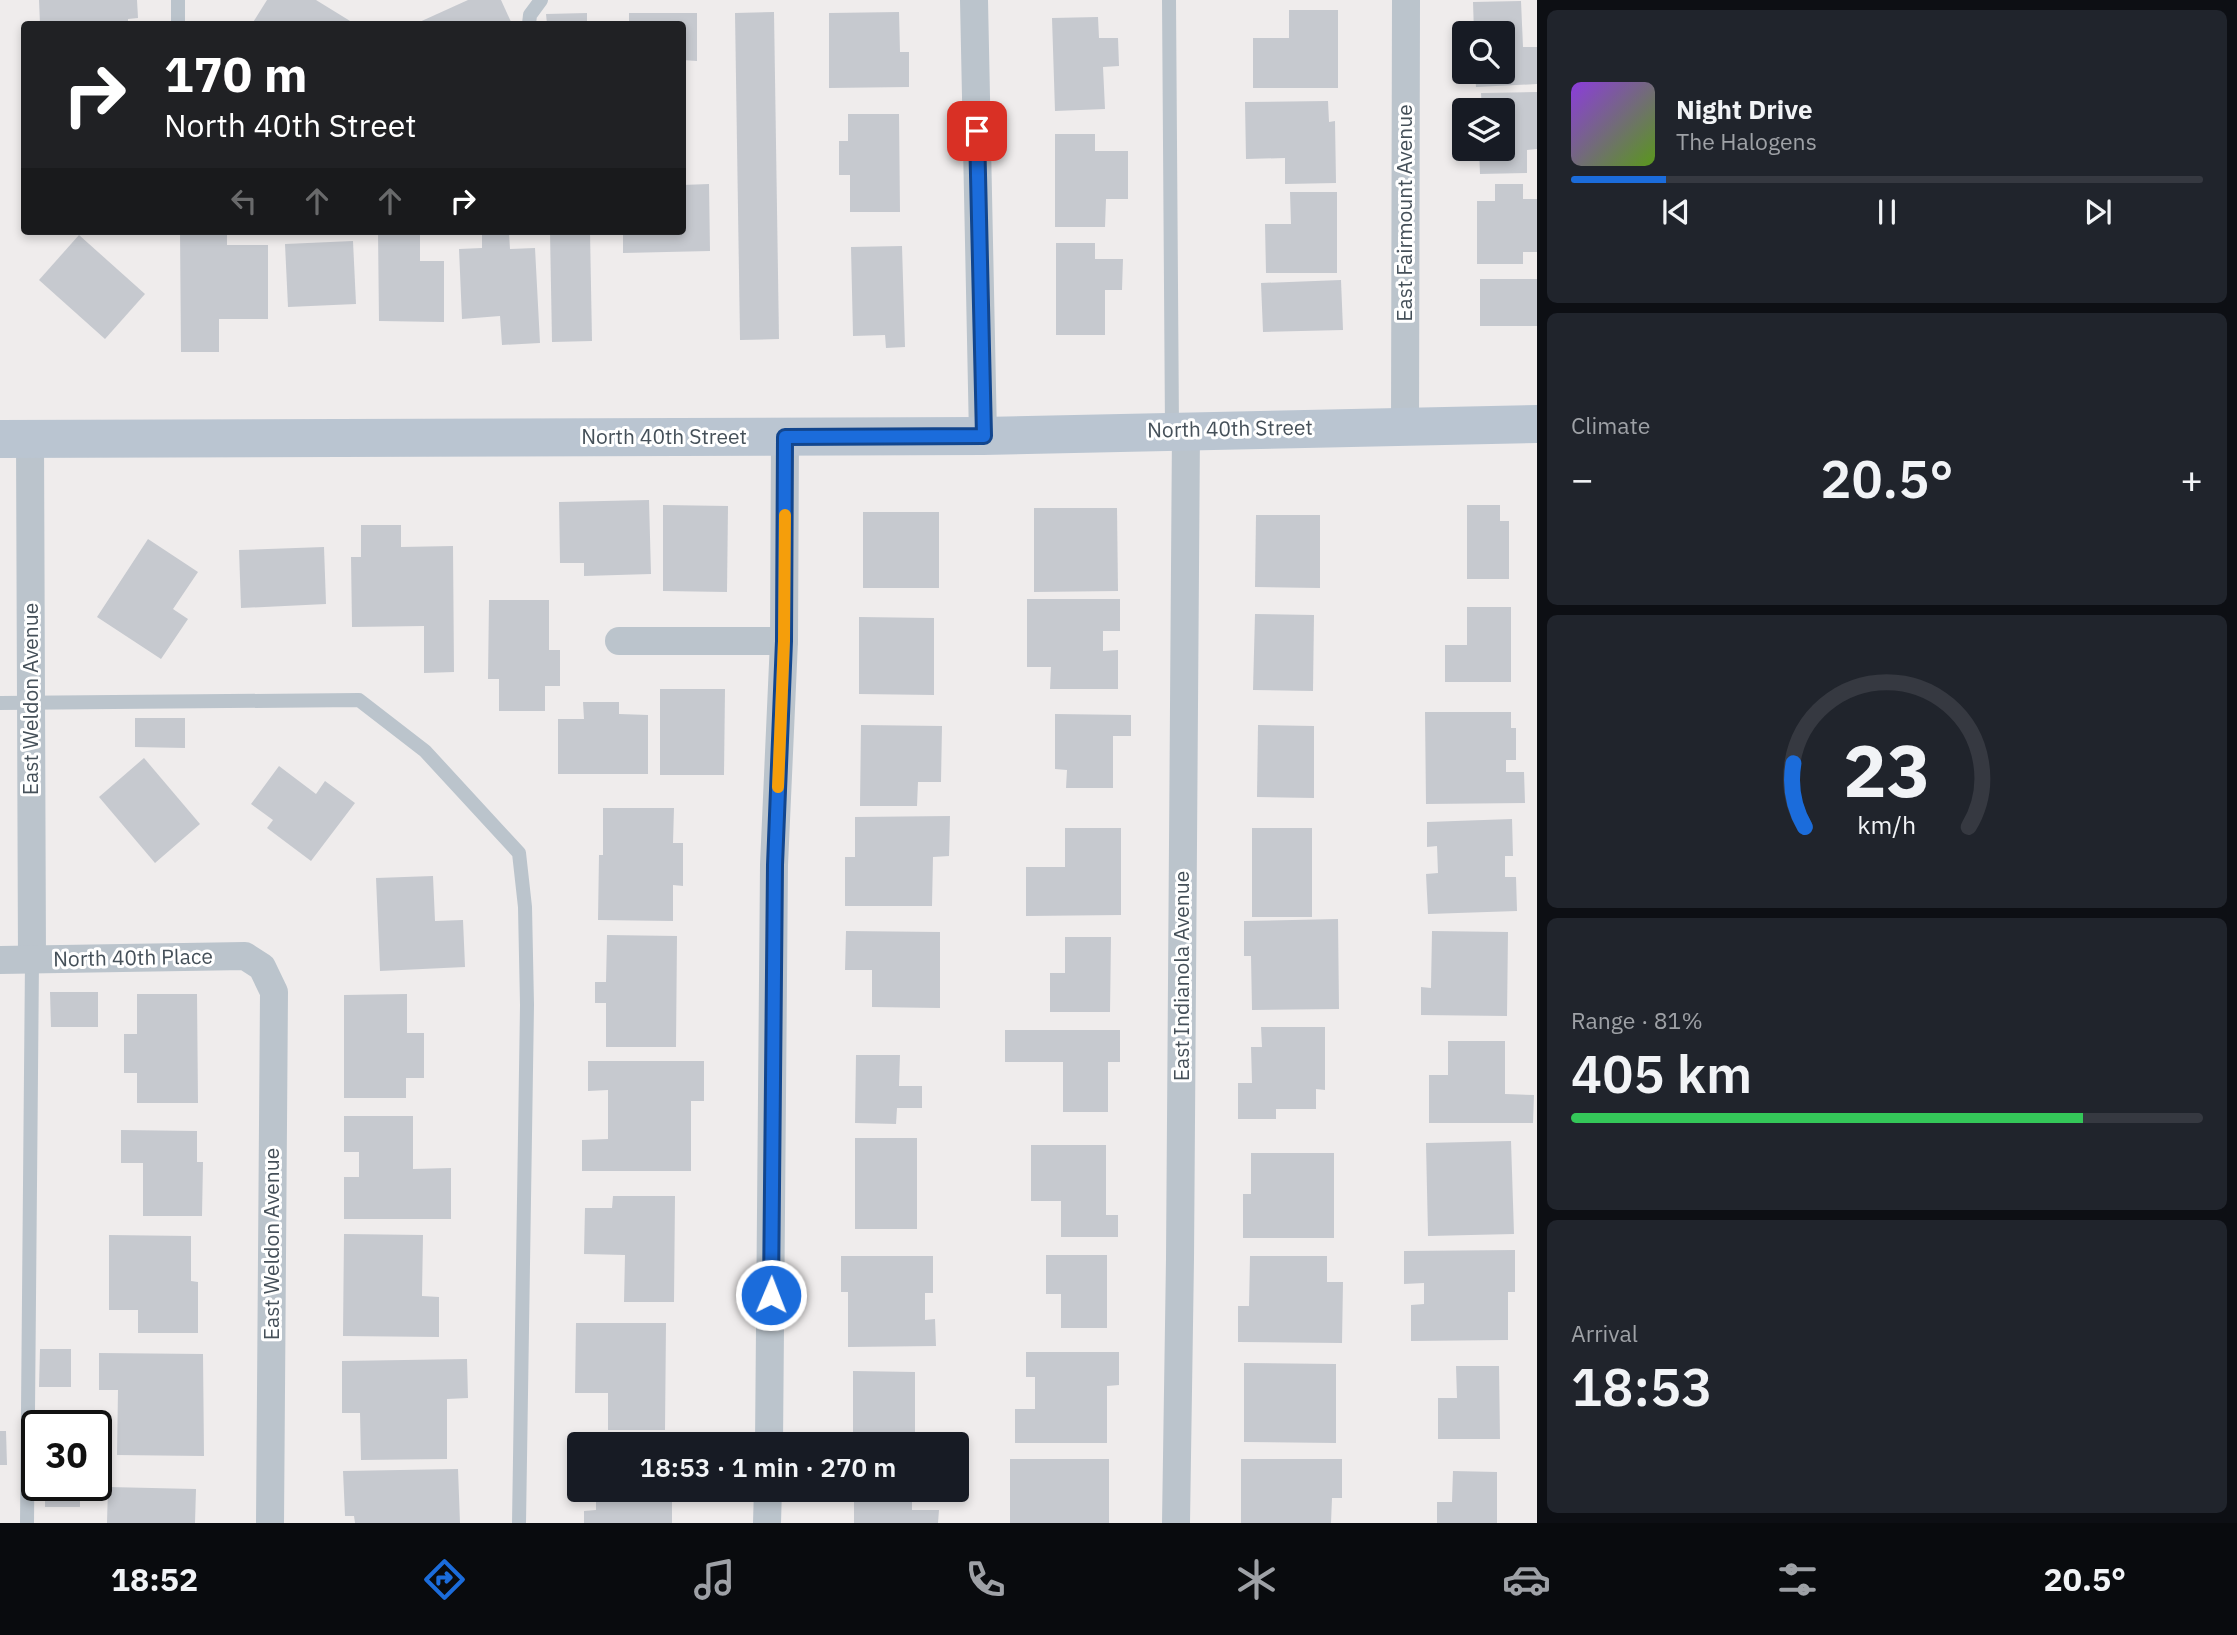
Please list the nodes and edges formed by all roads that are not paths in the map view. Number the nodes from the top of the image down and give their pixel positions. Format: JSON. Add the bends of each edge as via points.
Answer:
{"nodes":[{"id":1,"x":178,"y":0,"type":"edge"},
{"id":2,"x":541,"y":0,"type":"edge"},
{"id":3,"x":974,"y":0,"type":"edge"},
{"id":4,"x":1169,"y":0,"type":"edge"},
{"id":5,"x":1406,"y":0,"type":"edge"},
{"id":6,"x":178,"y":21,"type":"edge"},
{"id":7,"x":529,"y":21,"type":"edge"},
{"id":8,"x":1537,"y":424,"type":"edge"},
{"id":9,"x":1405,"y":426,"type":"junction"},
{"id":10,"x":1179,"y":430,"type":"junction"},
{"id":11,"x":984,"y":436,"type":"junction"},
{"id":12,"x":785,"y":437,"type":"junction"},
{"id":13,"x":15,"y":439,"type":"edge"},
{"id":14,"x":619,"y":641,"type":"dead end"},
{"id":15,"x":784,"y":641,"type":"junction"},
{"id":16,"x":31,"y":702,"type":"junction"},
{"id":17,"x":0,"y":703,"type":"edge"},
{"id":18,"x":0,"y":960,"type":"edge"},
{"id":19,"x":32,"y":960,"type":"junction"},
{"id":20,"x":262,"y":967,"type":"joint"},
{"id":21,"x":769,"y":1432,"type":"edge"},
{"id":22,"x":768,"y":1502,"type":"edge"},
{"id":23,"x":27,"y":1523,"type":"edge"},
{"id":24,"x":270,"y":1523,"type":"edge"},
{"id":25,"x":519,"y":1523,"type":"edge"},
{"id":26,"x":767,"y":1523,"type":"edge"},
{"id":27,"x":1175,"y":1523,"type":"edge"}],
"edges":[{"from":1,"to":6,"type":"lane"},
{"from":2,"to":7,"type":"lane"},
{"from":3,"to":11,"type":"street"},
{"from":4,"to":10,"type":"lane"},
{"from":5,"to":9,"type":"street","name":"East Fairmount Avenue"},
{"from":8,"to":9,"type":"main road","name":"North 40th Street"},
{"from":9,"to":10,"type":"main road","name":"North 40th Street"},
{"from":10,"to":11,"type":"main road","name":"North 40th Street"},
{"from":10,"to":27,"type":"street","name":"East Indianola Avenue","via":[[1180,1245]]},
{"from":11,"to":12,"type":"main road","name":"North 40th Street"},
{"from":12,"to":13,"type":"main road","name":"North 40th Street"},
{"from":12,"to":15,"type":"street"},
{"from":13,"to":16,"type":"street","name":"East Weldon Avenue"},
{"from":14,"to":15,"type":"street"},
{"from":15,"to":21,"type":"street","via":[[775,865]]},
{"from":16,"to":17,"type":"lane"},
{"from":16,"to":19,"type":"street","name":"East Weldon Avenue"},
{"from":16,"to":25,"type":"lane","via":[[359,700],[425,751],[519,853],[527,1005]]},
{"from":18,"to":19,"type":"street","name":"North 40th Place"},
{"from":19,"to":20,"type":"street","name":"North 40th Place","via":[[245,956]]},
{"from":19,"to":23,"type":"lane"},
{"from":20,"to":24,"type":"street","name":"East Weldon Avenue","via":[[274,992]]},
{"from":22,"to":26,"type":"street"}]}
